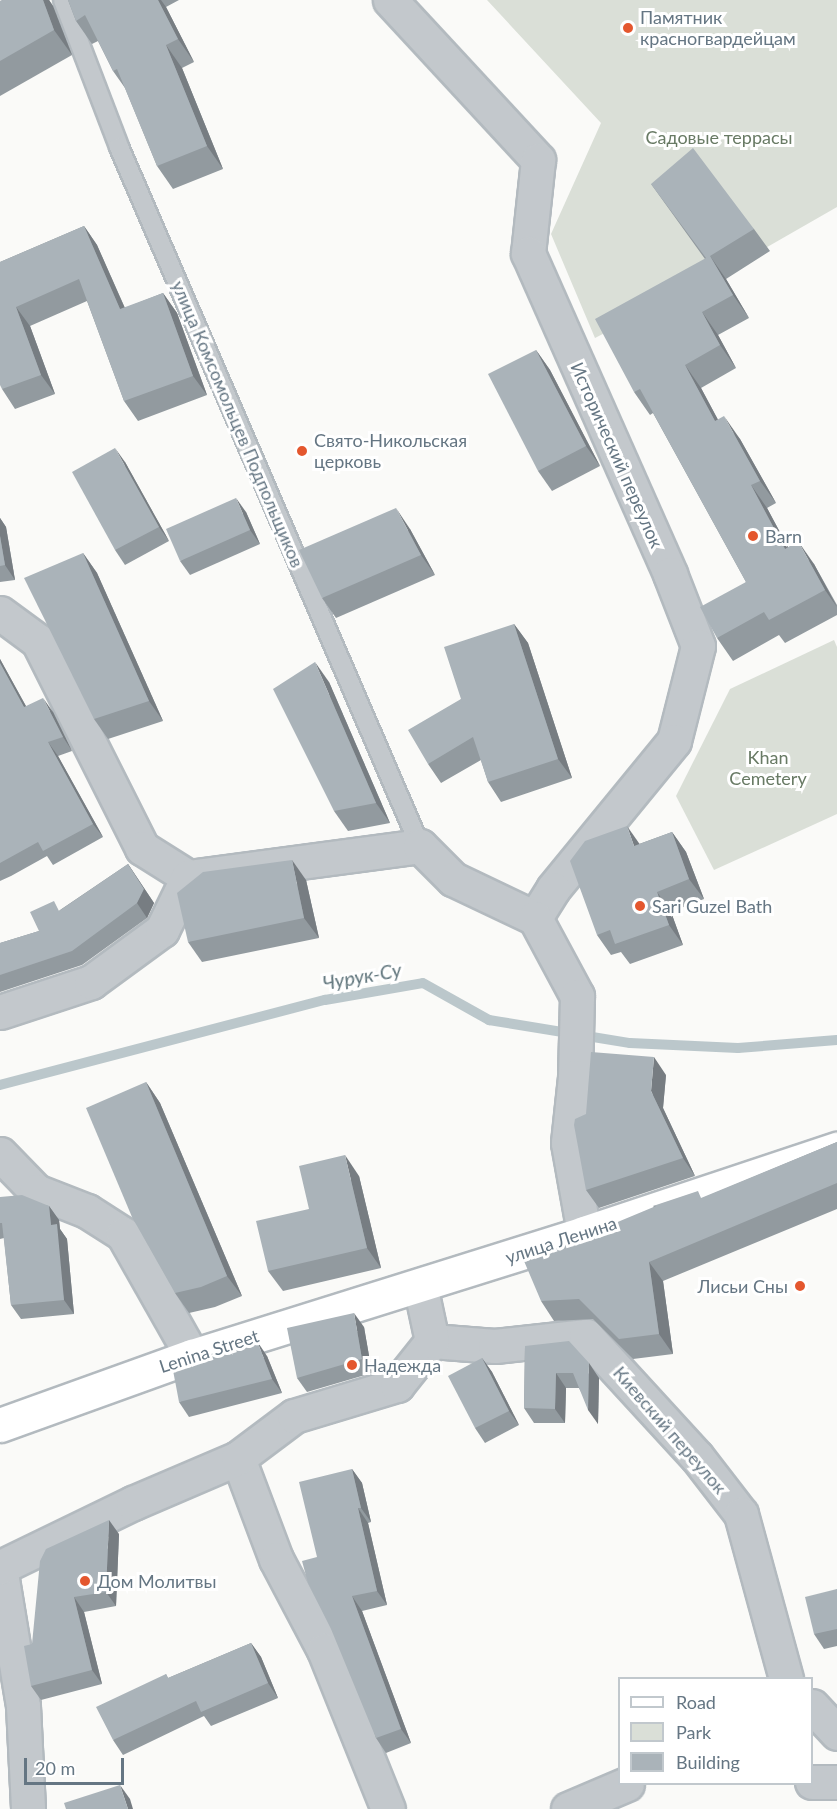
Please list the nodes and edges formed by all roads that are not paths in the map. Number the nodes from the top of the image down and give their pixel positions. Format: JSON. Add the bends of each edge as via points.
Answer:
{"nodes":[{"id":1,"x":63,"y":0,"type":"edge"},
{"id":2,"x":390,"y":0,"type":"edge"},
{"id":3,"x":0,"y":613,"type":"edge"},
{"id":4,"x":420,"y":846,"type":"junction"},
{"id":5,"x":188,"y":878,"type":"junction"},
{"id":6,"x":535,"y":918,"type":"junction"},
{"id":7,"x":0,"y":1012,"type":"edge"},
{"id":8,"x":837,"y":1149,"type":"edge"},
{"id":9,"x":0,"y":1154,"type":"edge"},
{"id":10,"x":584,"y":1233,"type":"junction"},
{"id":11,"x":420,"y":1285,"type":"junction"},
{"id":12,"x":432,"y":1341,"type":"junction"},
{"id":13,"x":192,"y":1356,"type":"junction"},
{"id":14,"x":0,"y":1425,"type":"edge"},
{"id":15,"x":238,"y":1458,"type":"junction"},
{"id":16,"x":1,"y":1567,"type":"edge"},
{"id":17,"x":786,"y":1677,"type":"edge"},
{"id":18,"x":813,"y":1707,"type":"edge"},
{"id":19,"x":837,"y":1733,"type":"edge"},
{"id":20,"x":813,"y":1782,"type":"edge"},
{"id":21,"x":837,"y":1782,"type":"edge"},
{"id":22,"x":625,"y":1785,"type":"edge"},
{"id":23,"x":28,"y":1809,"type":"edge"},
{"id":24,"x":388,"y":1809,"type":"edge"},
{"id":25,"x":568,"y":1809,"type":"edge"}],
"edges":[{"from":1,"to":4,"type":"lane","name":"улица Комсомольцев Подпольщиков","via":[[119,147]]},
{"from":2,"to":6,"type":"street","name":"Исторический переулок","via":[[538,160],[528,253],[698,646],[674,741],[553,889]]},
{"from":3,"to":5,"type":"street","via":[[38,641],[142,848]]},
{"from":4,"to":5,"type":"street"},
{"from":4,"to":6,"type":"street","via":[[453,879]]},
{"from":5,"to":7,"type":"street","via":[[162,930],[91,982]]},
{"from":6,"to":10,"type":"street","via":[[577,996],[568,1143]]},
{"from":8,"to":10,"type":"main road","name":"улица Ленина"},
{"from":9,"to":13,"type":"street","via":[[36,1191],[87,1211],[123,1234]]},
{"from":10,"to":11,"type":"main road","name":"улица Ленина"},
{"from":11,"to":12,"type":"street"},
{"from":11,"to":13,"type":"main road","name":"Lenina Street"},
{"from":12,"to":15,"type":"street","via":[[398,1385],[294,1416]]},
{"from":12,"to":17,"type":"street","name":"Киевский переулок","via":[[495,1346],[586,1335],[697,1457],[741,1514]]},
{"from":13,"to":14,"type":"main road","name":"Lenina Street"},
{"from":15,"to":16,"type":"street"},
{"from":15,"to":24,"type":"street","via":[[276,1559],[324,1650]]},
{"from":16,"to":23,"type":"street","via":[[23,1706]]},
{"from":18,"to":19,"type":"street"},
{"from":20,"to":21,"type":"street"},
{"from":22,"to":25,"type":"street"}]}
